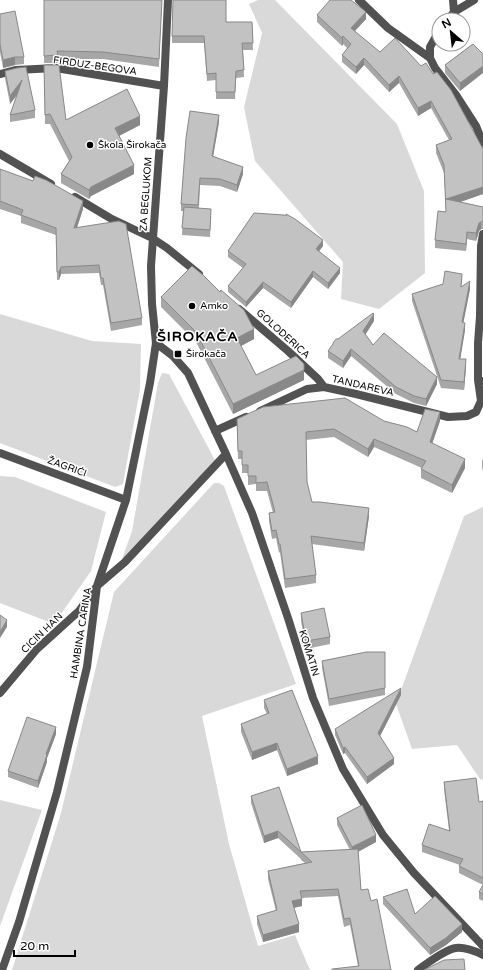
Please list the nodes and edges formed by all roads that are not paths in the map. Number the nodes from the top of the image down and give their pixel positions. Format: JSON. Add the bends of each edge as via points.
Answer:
{"nodes":[{"id":1,"x":168,"y":0,"type":"edge"},
{"id":2,"x":359,"y":0,"type":"edge"},
{"id":3,"x":453,"y":0,"type":"edge"},
{"id":4,"x":474,"y":0,"type":"edge"},
{"id":5,"x":454,"y":12,"type":"joint"},
{"id":6,"x":431,"y":45,"type":"edge"},
{"id":7,"x":430,"y":58,"type":"junction"},
{"id":8,"x":0,"y":74,"type":"edge"},
{"id":9,"x":164,"y":86,"type":"junction"},
{"id":10,"x":483,"y":143,"type":"edge"},
{"id":11,"x":0,"y":154,"type":"edge"},
{"id":12,"x":483,"y":234,"type":"edge"},
{"id":13,"x":152,"y":238,"type":"junction"},
{"id":14,"x":204,"y":278,"type":"edge"},
{"id":15,"x":233,"y":304,"type":"edge"},
{"id":16,"x":482,"y":316,"type":"edge"},
{"id":17,"x":156,"y":342,"type":"junction"},
{"id":18,"x":481,"y":380,"type":"edge"},
{"id":19,"x":324,"y":387,"type":"junction"},
{"id":20,"x":215,"y":431,"type":"junction"},
{"id":21,"x":0,"y":453,"type":"edge"},
{"id":22,"x":226,"y":454,"type":"junction"},
{"id":23,"x":126,"y":500,"type":"junction"},
{"id":24,"x":97,"y":586,"type":"junction"},
{"id":25,"x":0,"y":693,"type":"edge"},
{"id":26,"x":483,"y":946,"type":"edge"},
{"id":27,"x":483,"y":955,"type":"edge"},
{"id":28,"x":2,"y":970,"type":"edge"},
{"id":29,"x":418,"y":970,"type":"edge"}],
"edges":[{"from":1,"to":9,"type":"street","name":"ZA BEGLUKOM"},
{"from":2,"to":7,"type":"street","via":[[388,28]]},
{"from":3,"to":5,"type":"street"},
{"from":4,"to":5,"type":"street"},
{"from":6,"to":7,"type":"street"},
{"from":7,"to":10,"type":"street","via":[[476,126]]},
{"from":8,"to":9,"type":"street","name":"FIRDUZ-BEGOVA","via":[[16,70],[56,68]]},
{"from":9,"to":13,"type":"street","name":"ZA BEGLUKOM"},
{"from":11,"to":13,"type":"street","via":[[110,218]]},
{"from":12,"to":16,"type":"street"},
{"from":13,"to":14,"type":"street"},
{"from":13,"to":17,"type":"street","name":"ZA BEGLUKOM","via":[[152,304]]},
{"from":15,"to":19,"type":"street","name":"GOLODERICA","via":[[288,351]]},
{"from":16,"to":18,"type":"street","via":[[478,344]]},
{"from":17,"to":20,"type":"street","name":"KOMATIN","via":[[188,373]]},
{"from":17,"to":23,"type":"street","name":"HAMBINA CARINA"},
{"from":18,"to":19,"type":"street","name":"TANDAREVA","via":[[481,401],[476,412],[467,416],[448,417]]},
{"from":19,"to":20,"type":"street","name":"TANDAREVA","via":[[307,389]]},
{"from":20,"to":22,"type":"street","name":"KOMATIN"},
{"from":21,"to":23,"type":"street","name":"ŽAGRIĆI"},
{"from":22,"to":24,"type":"street","via":[[125,562]]},
{"from":22,"to":26,"type":"street","name":"KOMATIN","via":[[252,514],[313,698],[343,769],[383,835],[414,873]]},
{"from":23,"to":24,"type":"street","name":"HAMBINA CARINA"},
{"from":24,"to":25,"type":"street","name":"CICIN HAN","via":[[79,611],[37,649]]},
{"from":24,"to":28,"type":"street","name":"HAMBINA CARINA","via":[[87,667],[57,792],[19,922]]},
{"from":27,"to":29,"type":"street","via":[[474,950],[455,948]]}]}
